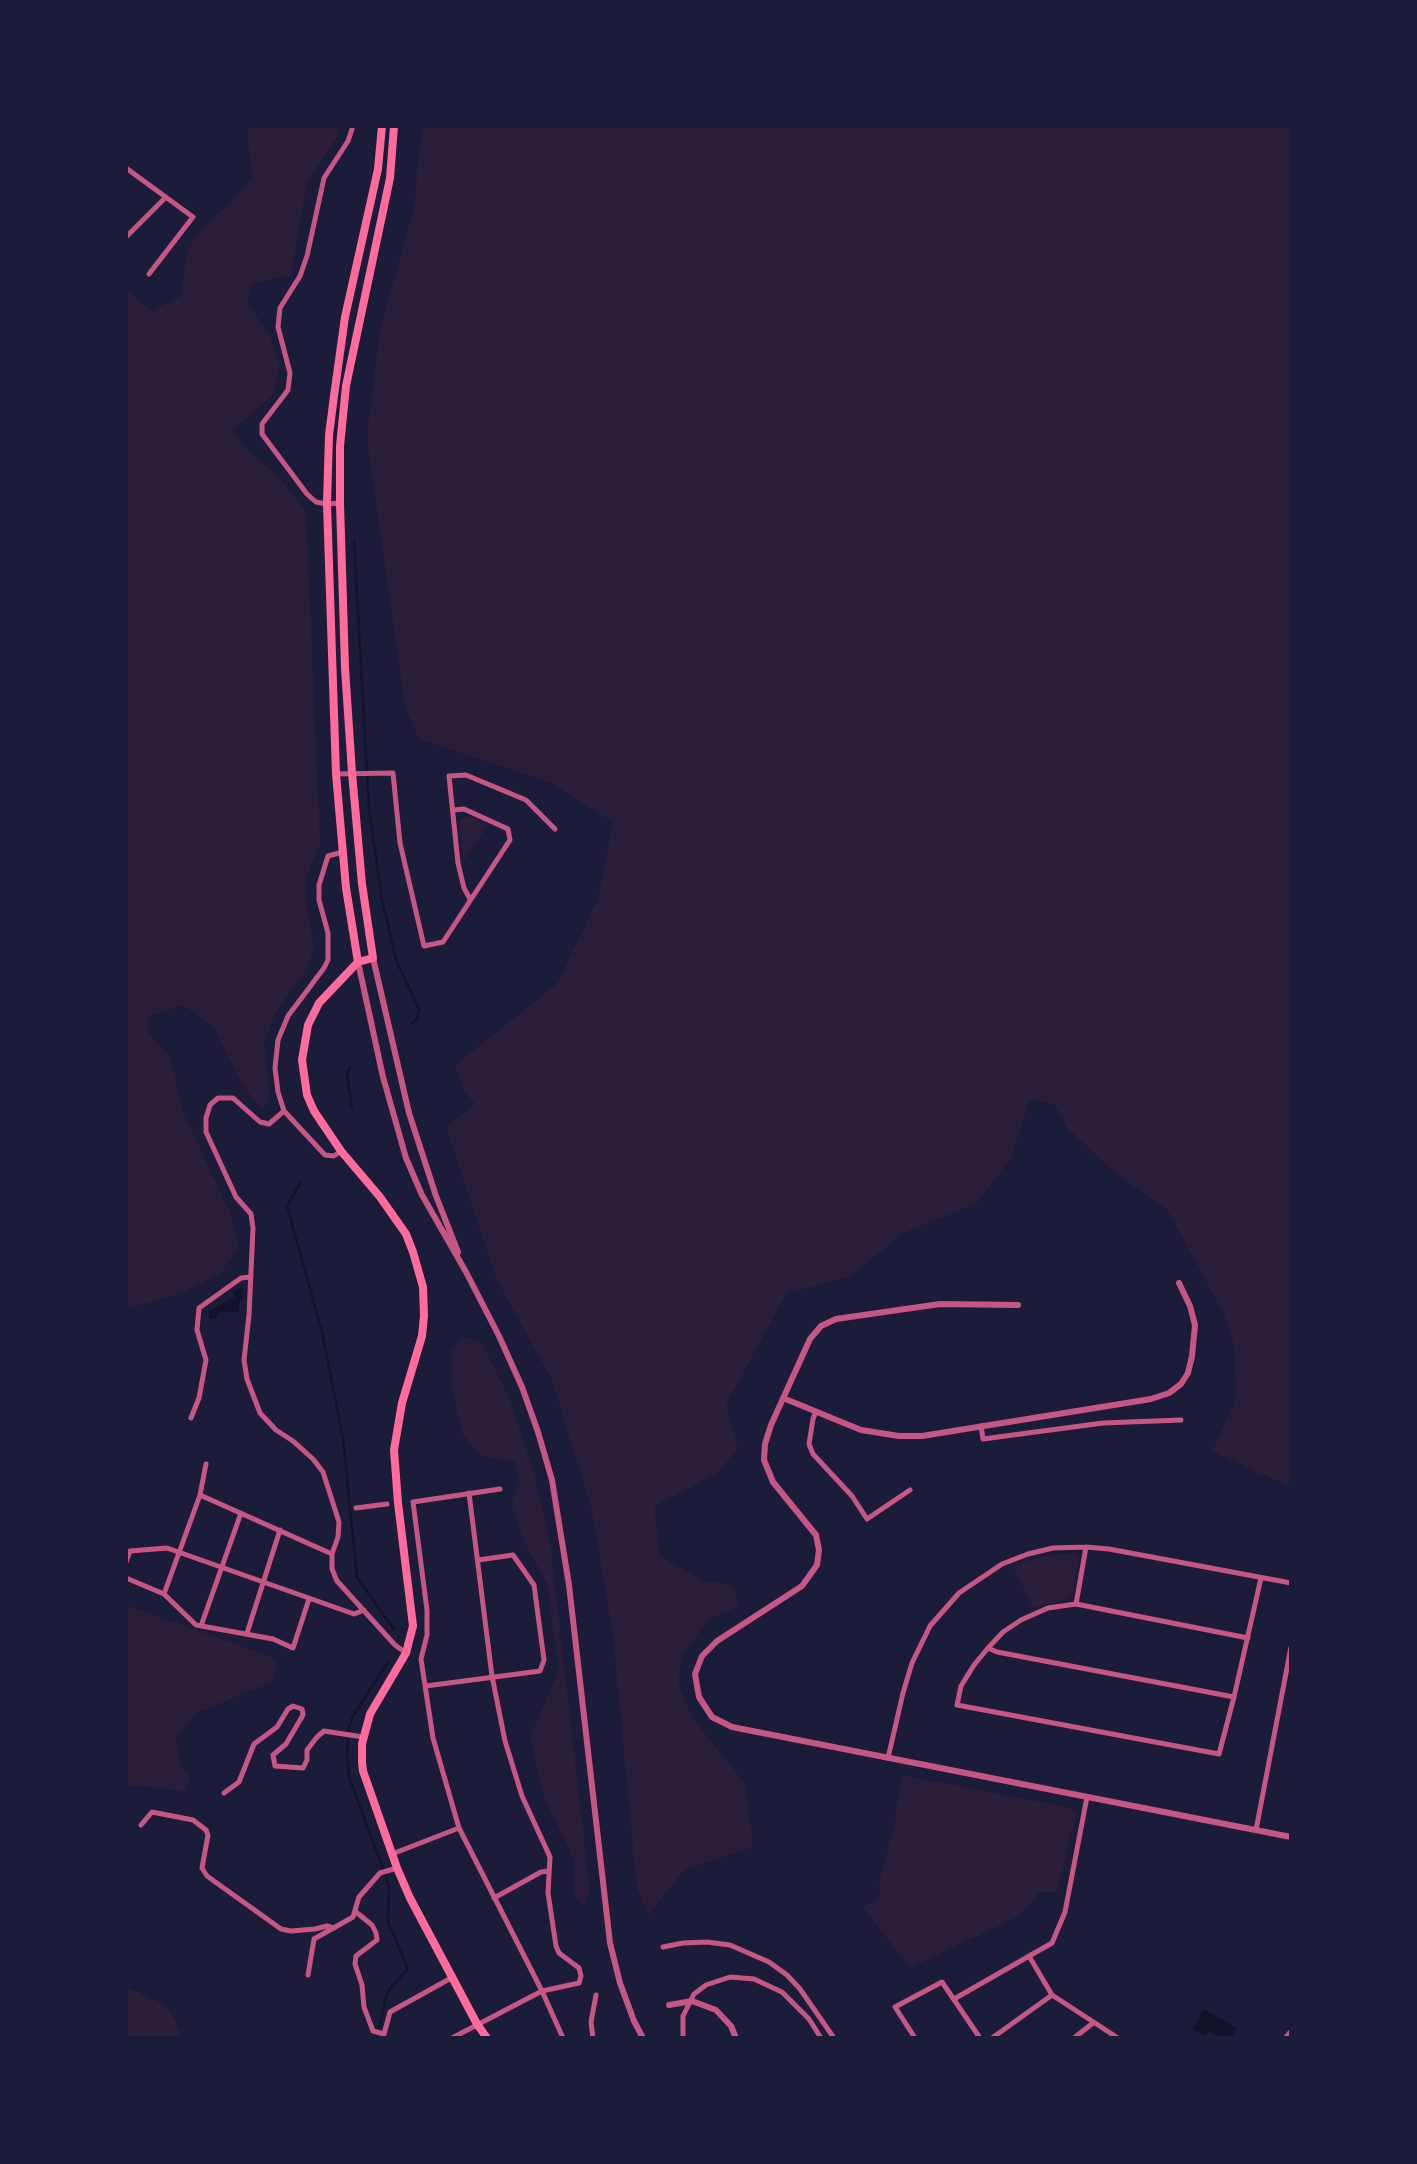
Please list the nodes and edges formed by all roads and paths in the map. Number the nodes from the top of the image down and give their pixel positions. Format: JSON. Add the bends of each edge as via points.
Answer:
{"nodes":[{"id":1,"x":353,"y":126,"type":"edge"},
{"id":2,"x":382,"y":126,"type":"edge"},
{"id":3,"x":394,"y":126,"type":"edge"},
{"id":4,"x":126,"y":168,"type":"edge"},
{"id":5,"x":165,"y":198,"type":"junction"},
{"id":6,"x":126,"y":237,"type":"edge"},
{"id":7,"x":149,"y":274,"type":"dead end"},
{"id":8,"x":340,"y":502,"type":"junction"},
{"id":9,"x":327,"y":504,"type":"junction"},
{"id":10,"x":352,"y":773,"type":"junction"},
{"id":11,"x":336,"y":774,"type":"junction"},
{"id":12,"x":453,"y":810,"type":"junction"},
{"id":13,"x":555,"y":829,"type":"dead end"},
{"id":14,"x":343,"y":852,"type":"junction"},
{"id":15,"x":470,"y":899,"type":"junction"},
{"id":16,"x":373,"y":958,"type":"junction"},
{"id":17,"x":358,"y":962,"type":"junction"},
{"id":18,"x":284,"y":1111,"type":"junction"},
{"id":19,"x":341,"y":1152,"type":"junction"},
{"id":20,"x":466,"y":1272,"type":"junction"},
{"id":21,"x":251,"y":1277,"type":"junction"},
{"id":22,"x":1179,"y":1283,"type":"dead end"},
{"id":23,"x":1018,"y":1306,"type":"dead end"},
{"id":24,"x":783,"y":1398,"type":"junction"},
{"id":25,"x":816,"y":1411,"type":"junction"},
{"id":26,"x":191,"y":1418,"type":"dead end"},
{"id":27,"x":1181,"y":1420,"type":"dead end"},
{"id":28,"x":981,"y":1426,"type":"junction"},
{"id":29,"x":206,"y":1464,"type":"dead end"},
{"id":30,"x":500,"y":1489,"type":"dead end"},
{"id":31,"x":910,"y":1490,"type":"dead end"},
{"id":32,"x":469,"y":1493,"type":"junction"},
{"id":33,"x":200,"y":1495,"type":"junction"},
{"id":34,"x":387,"y":1504,"type":"dead end"},
{"id":35,"x":356,"y":1508,"type":"dead end"},
{"id":36,"x":241,"y":1513,"type":"junction"},
{"id":37,"x":280,"y":1530,"type":"junction"},
{"id":38,"x":1086,"y":1547,"type":"junction"},
{"id":39,"x":178,"y":1551,"type":"junction"},
{"id":40,"x":332,"y":1554,"type":"junction"},
{"id":41,"x":478,"y":1560,"type":"junction"},
{"id":42,"x":126,"y":1562,"type":"edge"},
{"id":43,"x":223,"y":1568,"type":"junction"},
{"id":44,"x":126,"y":1578,"type":"edge"},
{"id":45,"x":1261,"y":1578,"type":"junction"},
{"id":46,"x":1291,"y":1583,"type":"edge"},
{"id":47,"x":264,"y":1584,"type":"junction"},
{"id":48,"x":164,"y":1594,"type":"junction"},
{"id":49,"x":309,"y":1599,"type":"junction"},
{"id":50,"x":1076,"y":1604,"type":"junction"},
{"id":51,"x":364,"y":1610,"type":"junction"},
{"id":52,"x":201,"y":1626,"type":"junction"},
{"id":53,"x":247,"y":1633,"type":"junction"},
{"id":54,"x":1248,"y":1638,"type":"junction"},
{"id":55,"x":1291,"y":1647,"type":"edge"},
{"id":56,"x":988,"y":1648,"type":"junction"},
{"id":57,"x":406,"y":1653,"type":"junction"},
{"id":58,"x":492,"y":1676,"type":"junction"},
{"id":59,"x":426,"y":1686,"type":"junction"},
{"id":60,"x":1234,"y":1697,"type":"junction"},
{"id":61,"x":363,"y":1737,"type":"junction"},
{"id":62,"x":888,"y":1758,"type":"junction"},
{"id":63,"x":223,"y":1793,"type":"dead end"},
{"id":64,"x":1087,"y":1797,"type":"junction"},
{"id":65,"x":141,"y":1825,"type":"dead end"},
{"id":66,"x":459,"y":1828,"type":"junction"},
{"id":67,"x":1256,"y":1829,"type":"junction"},
{"id":68,"x":1291,"y":1837,"type":"edge"},
{"id":69,"x":392,"y":1854,"type":"junction"},
{"id":70,"x":397,"y":1868,"type":"junction"},
{"id":71,"x":549,"y":1871,"type":"junction"},
{"id":72,"x":494,"y":1898,"type":"junction"},
{"id":73,"x":356,"y":1912,"type":"junction"},
{"id":74,"x":334,"y":1927,"type":"junction"},
{"id":75,"x":663,"y":1947,"type":"dead end"},
{"id":76,"x":1029,"y":1956,"type":"junction"},
{"id":77,"x":308,"y":1975,"type":"dead end"},
{"id":78,"x":453,"y":1977,"type":"junction"},
{"id":79,"x":542,"y":1991,"type":"junction"},
{"id":80,"x":596,"y":1995,"type":"dead end"},
{"id":81,"x":1052,"y":1995,"type":"junction"},
{"id":82,"x":954,"y":1999,"type":"junction"},
{"id":83,"x":669,"y":2005,"type":"dead end"},
{"id":84,"x":1093,"y":2022,"type":"junction"},
{"id":85,"x":477,"y":2024,"type":"junction"},
{"id":86,"x":1291,"y":2032,"type":"edge"},
{"id":87,"x":383,"y":2036,"type":"edge"},
{"id":88,"x":592,"y":2037,"type":"edge"},
{"id":89,"x":452,"y":2038,"type":"edge"},
{"id":90,"x":487,"y":2038,"type":"edge"},
{"id":91,"x":563,"y":2038,"type":"edge"},
{"id":92,"x":643,"y":2038,"type":"edge"},
{"id":93,"x":682,"y":2038,"type":"edge"},
{"id":94,"x":736,"y":2038,"type":"edge"},
{"id":95,"x":821,"y":2038,"type":"edge"},
{"id":96,"x":834,"y":2038,"type":"edge"},
{"id":97,"x":915,"y":2038,"type":"edge"},
{"id":98,"x":980,"y":2038,"type":"edge"},
{"id":99,"x":992,"y":2038,"type":"edge"},
{"id":100,"x":1074,"y":2038,"type":"edge"},
{"id":101,"x":1118,"y":2038,"type":"edge"},
{"id":102,"x":1286,"y":2038,"type":"edge"}],
"edges":[{"from":1,"to":9,"type":"street","via":[[324,178],[307,256],[280,308],[278,327],[290,373],[288,390],[262,424],[262,434],[287,469],[316,502]]},
{"from":2,"to":9,"type":"main road","via":[[378,169],[345,317],[329,435]]},
{"from":3,"to":8,"type":"main road","via":[[390,178],[346,386]]},
{"from":4,"to":5,"type":"street"},
{"from":5,"to":6,"type":"street"},
{"from":5,"to":7,"type":"street","via":[[193,217]]},
{"from":8,"to":9,"type":"street"},
{"from":8,"to":10,"type":"main road"},
{"from":9,"to":11,"type":"main road"},
{"from":10,"to":11,"type":"street"},
{"from":10,"to":15,"type":"street","via":[[394,773],[400,844],[424,946],[443,942]]},
{"from":10,"to":16,"type":"main road"},
{"from":11,"to":14,"type":"main road"},
{"from":12,"to":13,"type":"street","via":[[449,776],[466,775],[526,800]]},
{"from":12,"to":15,"type":"street","via":[[458,863]]},
{"from":12,"to":15,"type":"street","via":[[464,809],[508,829],[510,840]]},
{"from":14,"to":17,"type":"main road"},
{"from":14,"to":18,"type":"street","via":[[328,856],[319,885],[328,960],[288,1016],[278,1040],[275,1068]]},
{"from":16,"to":17,"type":"main road"},
{"from":16,"to":20,"type":"street","via":[[418,1143]]},
{"from":17,"to":19,"type":"main road","via":[[319,1003],[303,1043],[307,1095]]},
{"from":17,"to":20,"type":"street","via":[[406,1158]]},
{"from":18,"to":19,"type":"street","via":[[325,1155]]},
{"from":18,"to":21,"type":"street","via":[[270,1124],[260,1122],[233,1098],[218,1098],[206,1118],[206,1132],[236,1197],[251,1214]]},
{"from":19,"to":57,"type":"main road","via":[[380,1196],[405,1234],[423,1287],[422,1336],[394,1450],[413,1619]]},
{"from":20,"to":92,"type":"street","via":[[522,1387],[552,1480],[569,1585],[610,1943],[620,1983]]},
{"from":21,"to":26,"type":"street","via":[[241,1278],[199,1308],[197,1330],[206,1360]]},
{"from":21,"to":40,"type":"street","via":[[244,1360],[247,1379],[260,1413],[323,1472],[339,1522]]},
{"from":22,"to":28,"type":"street","via":[[1195,1325],[1188,1373],[1175,1389],[1150,1399]]},
{"from":23,"to":24,"type":"street","via":[[940,1304],[836,1319],[821,1326],[810,1339]]},
{"from":24,"to":25,"type":"street"},
{"from":24,"to":62,"type":"street","via":[[765,1444],[764,1460],[773,1482],[816,1535],[817,1565],[802,1586],[717,1641],[702,1656],[695,1674],[699,1697],[712,1717],[732,1727]]},
{"from":25,"to":28,"type":"street","via":[[861,1430],[899,1436]]},
{"from":25,"to":31,"type":"street","via":[[809,1444],[813,1454],[867,1519]]},
{"from":27,"to":28,"type":"street","via":[[1103,1423],[983,1439]]},
{"from":29,"to":33,"type":"street"},
{"from":30,"to":32,"type":"street"},
{"from":32,"to":41,"type":"street"},
{"from":32,"to":59,"type":"street","via":[[411,1502],[427,1610],[421,1659]]},
{"from":33,"to":36,"type":"street"},
{"from":33,"to":39,"type":"street"},
{"from":34,"to":35,"type":"street"},
{"from":36,"to":37,"type":"street"},
{"from":36,"to":43,"type":"street"},
{"from":37,"to":40,"type":"street"},
{"from":37,"to":47,"type":"street"},
{"from":38,"to":45,"type":"street"},
{"from":38,"to":50,"type":"street"},
{"from":38,"to":62,"type":"street","via":[[1053,1548],[1002,1564],[944,1608],[912,1662]]},
{"from":39,"to":42,"type":"street","via":[[130,1551]]},
{"from":39,"to":43,"type":"street"},
{"from":39,"to":48,"type":"street"},
{"from":40,"to":51,"type":"street","via":[[337,1581]]},
{"from":41,"to":58,"type":"street"},
{"from":41,"to":58,"type":"street","via":[[513,1555],[534,1585],[544,1660],[540,1671]]},
{"from":43,"to":47,"type":"street"},
{"from":43,"to":52,"type":"street"},
{"from":44,"to":48,"type":"street"},
{"from":45,"to":46,"type":"street"},
{"from":45,"to":54,"type":"street"},
{"from":47,"to":49,"type":"street"},
{"from":47,"to":53,"type":"street"},
{"from":48,"to":52,"type":"street"},
{"from":49,"to":51,"type":"street","via":[[355,1614]]},
{"from":49,"to":53,"type":"street","via":[[293,1648]]},
{"from":50,"to":54,"type":"street"},
{"from":50,"to":56,"type":"street","via":[[1031,1615],[1003,1632]]},
{"from":51,"to":57,"type":"street"},
{"from":52,"to":53,"type":"street"},
{"from":54,"to":60,"type":"street"},
{"from":55,"to":67,"type":"street"},
{"from":56,"to":60,"type":"street"},
{"from":56,"to":60,"type":"street","via":[[961,1686],[957,1705],[1219,1754]]},
{"from":57,"to":61,"type":"main road","via":[[370,1714]]},
{"from":58,"to":59,"type":"street"},
{"from":58,"to":71,"type":"street","via":[[509,1752],[522,1796],[550,1857]]},
{"from":59,"to":66,"type":"street","via":[[433,1738]]},
{"from":61,"to":63,"type":"street","via":[[324,1731],[307,1750],[303,1768],[275,1766],[273,1755],[286,1744],[303,1715],[302,1709],[293,1706],[277,1727],[254,1744],[239,1782]]},
{"from":61,"to":69,"type":"main road","via":[[363,1771]]},
{"from":62,"to":64,"type":"street"},
{"from":64,"to":67,"type":"street"},
{"from":64,"to":76,"type":"street","via":[[1065,1912],[1052,1943]]},
{"from":65,"to":74,"type":"street","via":[[152,1812],[193,1820],[208,1835],[202,1868],[207,1876],[281,1929]]},
{"from":66,"to":69,"type":"street"},
{"from":66,"to":72,"type":"street"},
{"from":67,"to":68,"type":"street"},
{"from":69,"to":70,"type":"main road"},
{"from":70,"to":73,"type":"street","via":[[380,1873],[359,1897]]},
{"from":70,"to":78,"type":"main road"},
{"from":71,"to":72,"type":"street"},
{"from":71,"to":79,"type":"street","via":[[556,1946],[579,1968],[581,1976],[579,1983]]},
{"from":72,"to":79,"type":"street"},
{"from":73,"to":74,"type":"street"},
{"from":73,"to":87,"type":"street","via":[[376,1933],[377,1940],[356,1956],[355,1964],[373,2031]]},
{"from":74,"to":77,"type":"street","via":[[314,1938]]},
{"from":75,"to":96,"type":"street","via":[[707,1942],[730,1945],[769,1962],[800,1989]]},
{"from":76,"to":81,"type":"street"},
{"from":76,"to":82,"type":"street"},
{"from":78,"to":85,"type":"main road"},
{"from":78,"to":87,"type":"street","via":[[390,2012]]},
{"from":79,"to":85,"type":"street"},
{"from":79,"to":91,"type":"street"},
{"from":80,"to":88,"type":"street"},
{"from":81,"to":84,"type":"street"},
{"from":81,"to":99,"type":"street"},
{"from":82,"to":97,"type":"street","via":[[942,1982],[895,2007]]},
{"from":82,"to":98,"type":"street"},
{"from":83,"to":94,"type":"street","via":[[705,2004],[725,2018]]},
{"from":84,"to":100,"type":"street"},
{"from":84,"to":101,"type":"street"},
{"from":85,"to":89,"type":"street"},
{"from":85,"to":90,"type":"main road"},
{"from":86,"to":102,"type":"street"},
{"from":93,"to":95,"type":"street","via":[[681,2026],[694,1994],[730,1977],[754,1979],[782,1992]]}]}
